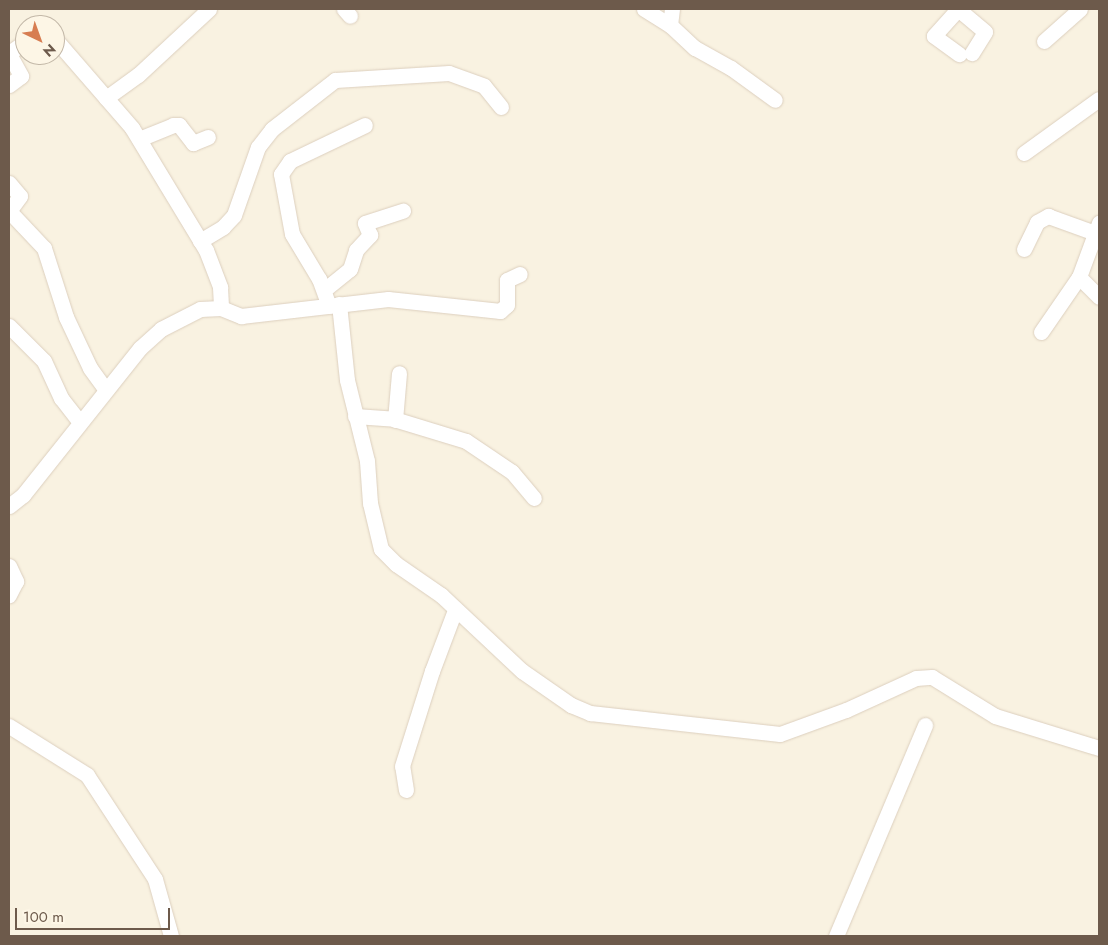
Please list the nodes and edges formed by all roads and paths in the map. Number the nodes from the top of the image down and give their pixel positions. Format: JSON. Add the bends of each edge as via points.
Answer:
{"nodes":[{"id":1,"x":209,"y":9,"type":"edge"},
{"id":2,"x":644,"y":9,"type":"edge"},
{"id":3,"x":672,"y":9,"type":"edge"},
{"id":4,"x":958,"y":9,"type":"edge"},
{"id":5,"x":1080,"y":9,"type":"edge"},
{"id":6,"x":670,"y":26,"type":"junction"},
{"id":7,"x":1044,"y":41,"type":"dead end"},
{"id":8,"x":65,"y":51,"type":"edge"},
{"id":9,"x":9,"y":53,"type":"edge"},
{"id":10,"x":9,"y":85,"type":"edge"},
{"id":11,"x":106,"y":98,"type":"junction"},
{"id":12,"x":1099,"y":99,"type":"edge"},
{"id":13,"x":775,"y":100,"type":"dead end"},
{"id":14,"x":501,"y":108,"type":"dead end"},
{"id":15,"x":365,"y":125,"type":"dead end"},
{"id":16,"x":208,"y":137,"type":"dead end"},
{"id":17,"x":139,"y":139,"type":"junction"},
{"id":18,"x":1024,"y":152,"type":"dead end"},
{"id":19,"x":9,"y":183,"type":"edge"},
{"id":20,"x":403,"y":211,"type":"dead end"},
{"id":21,"x":1097,"y":228,"type":"edge"},
{"id":22,"x":200,"y":241,"type":"junction"},
{"id":23,"x":1024,"y":249,"type":"dead end"},
{"id":24,"x":520,"y":274,"type":"dead end"},
{"id":25,"x":1079,"y":277,"type":"junction"},
{"id":26,"x":324,"y":290,"type":"junction"},
{"id":27,"x":1099,"y":296,"type":"edge"},
{"id":28,"x":334,"y":305,"type":"junction"},
{"id":29,"x":221,"y":308,"type":"junction"},
{"id":30,"x":9,"y":326,"type":"edge"},
{"id":31,"x":1041,"y":332,"type":"dead end"},
{"id":32,"x":399,"y":374,"type":"dead end"},
{"id":33,"x":105,"y":389,"type":"junction"},
{"id":34,"x":355,"y":416,"type":"junction"},
{"id":35,"x":395,"y":420,"type":"junction"},
{"id":36,"x":79,"y":421,"type":"junction"},
{"id":37,"x":534,"y":498,"type":"dead end"},
{"id":38,"x":9,"y":506,"type":"edge"},
{"id":39,"x":9,"y":566,"type":"edge"},
{"id":40,"x":9,"y":594,"type":"edge"},
{"id":41,"x":455,"y":610,"type":"junction"},
{"id":42,"x":925,"y":725,"type":"dead end"},
{"id":43,"x":9,"y":726,"type":"edge"},
{"id":44,"x":1099,"y":748,"type":"edge"},
{"id":45,"x":406,"y":790,"type":"dead end"},
{"id":46,"x":171,"y":936,"type":"edge"},
{"id":47,"x":836,"y":936,"type":"edge"}],
"edges":[{"from":1,"to":11,"type":"street","via":[[138,75]]},
{"from":2,"to":6,"type":"street"},
{"from":3,"to":6,"type":"street"},
{"from":4,"to":4,"type":"street","via":[[934,36],[965,53],[985,32]]},
{"from":5,"to":7,"type":"street"},
{"from":6,"to":13,"type":"street","via":[[695,48],[731,68]]},
{"from":8,"to":11,"type":"street"},
{"from":9,"to":10,"type":"street","via":[[22,76]]},
{"from":11,"to":17,"type":"street","via":[[120,110]]},
{"from":12,"to":18,"type":"street"},
{"from":14,"to":22,"type":"street","via":[[484,86],[449,73],[335,80],[272,129],[258,147],[234,215],[223,227]]},
{"from":15,"to":26,"type":"street","via":[[290,161],[281,174],[292,234]]},
{"from":16,"to":17,"type":"street","via":[[193,143],[179,125],[174,124]]},
{"from":17,"to":22,"type":"street"},
{"from":19,"to":33,"type":"street","via":[[20,196],[10,211],[44,248],[66,317],[90,368]]},
{"from":20,"to":26,"type":"street","via":[[365,223],[370,235],[356,250],[350,269]]},
{"from":21,"to":23,"type":"street","via":[[1048,216],[1037,222]]},
{"from":21,"to":25,"type":"street"},
{"from":22,"to":29,"type":"street","via":[[220,287]]},
{"from":24,"to":28,"type":"street","via":[[507,280],[507,305],[500,311],[388,299]]},
{"from":25,"to":27,"type":"street"},
{"from":25,"to":31,"type":"street"},
{"from":26,"to":28,"type":"street"},
{"from":28,"to":29,"type":"street","via":[[241,316]]},
{"from":28,"to":34,"type":"street"},
{"from":29,"to":33,"type":"street","via":[[200,309],[161,329]]},
{"from":30,"to":36,"type":"street","via":[[44,361],[60,398]]},
{"from":32,"to":35,"type":"street"},
{"from":33,"to":36,"type":"street"},
{"from":34,"to":35,"type":"street"},
{"from":34,"to":41,"type":"street","via":[[367,461],[370,503],[382,549],[396,564],[441,595]]},
{"from":35,"to":37,"type":"street","via":[[475,446],[512,472]]},
{"from":36,"to":38,"type":"street"},
{"from":39,"to":40,"type":"street","via":[[16,580]]},
{"from":41,"to":44,"type":"street","via":[[522,671],[571,705],[590,713],[780,734],[846,710],[916,678],[932,677],[995,716]]},
{"from":41,"to":45,"type":"street","via":[[402,766]]},
{"from":42,"to":47,"type":"street"},
{"from":43,"to":46,"type":"street","via":[[79,767],[91,780],[155,879]]}]}
